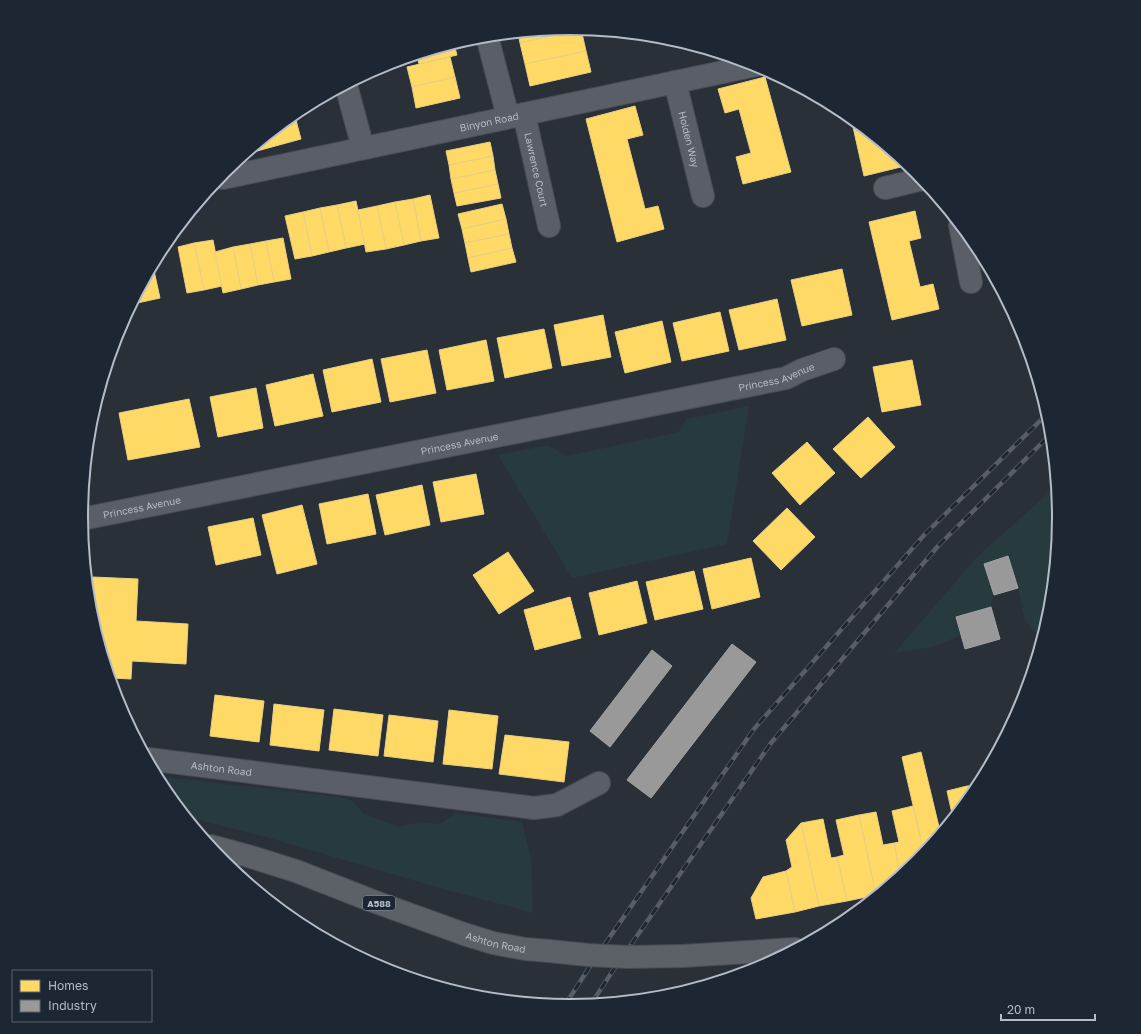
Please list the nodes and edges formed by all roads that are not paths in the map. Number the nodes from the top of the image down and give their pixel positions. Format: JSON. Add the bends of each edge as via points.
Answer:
{"nodes":[{"id":1,"x":489,"y":42,"type":"edge"},
{"id":2,"x":743,"y":68,"type":"edge"},
{"id":3,"x":675,"y":82,"type":"junction"},
{"id":4,"x":347,"y":90,"type":"edge"},
{"id":5,"x":516,"y":116,"type":"junction"},
{"id":6,"x":363,"y":148,"type":"junction"},
{"id":7,"x":229,"y":177,"type":"edge"},
{"id":8,"x":916,"y":181,"type":"edge"},
{"id":9,"x":885,"y":188,"type":"dead end"},
{"id":10,"x":703,"y":196,"type":"dead end"},
{"id":11,"x":549,"y":226,"type":"dead end"},
{"id":12,"x":962,"y":237,"type":"edge"},
{"id":13,"x":971,"y":282,"type":"dead end"},
{"id":14,"x":834,"y":360,"type":"dead end"},
{"id":15,"x":88,"y":518,"type":"edge"},
{"id":16,"x":154,"y":760,"type":"edge"},
{"id":17,"x":599,"y":783,"type":"dead end"},
{"id":18,"x":221,"y":849,"type":"edge"},
{"id":19,"x":782,"y":950,"type":"edge"}],
"edges":[{"from":1,"to":5,"type":"street","name":"Lawrence Court"},
{"from":2,"to":3,"type":"street","name":"Binyon Road"},
{"from":3,"to":5,"type":"street","name":"Binyon Road"},
{"from":3,"to":10,"type":"street","name":"Holden Way"},
{"from":4,"to":6,"type":"street"},
{"from":5,"to":6,"type":"street","name":"Binyon Road"},
{"from":5,"to":11,"type":"street","name":"Lawrence Court"},
{"from":6,"to":7,"type":"street","name":"Binyon Road"},
{"from":8,"to":9,"type":"street"},
{"from":12,"to":13,"type":"street"},
{"from":14,"to":15,"type":"street","name":"Princess Avenue","via":[[786,378]]},
{"from":16,"to":17,"type":"street","name":"Ashton Road","via":[[534,808],[557,805]]},
{"from":18,"to":19,"type":"main road","name":"Ashton Road","number":"A588","bridge":true,"via":[[296,871],[464,934],[526,949],[628,957]]}]}
